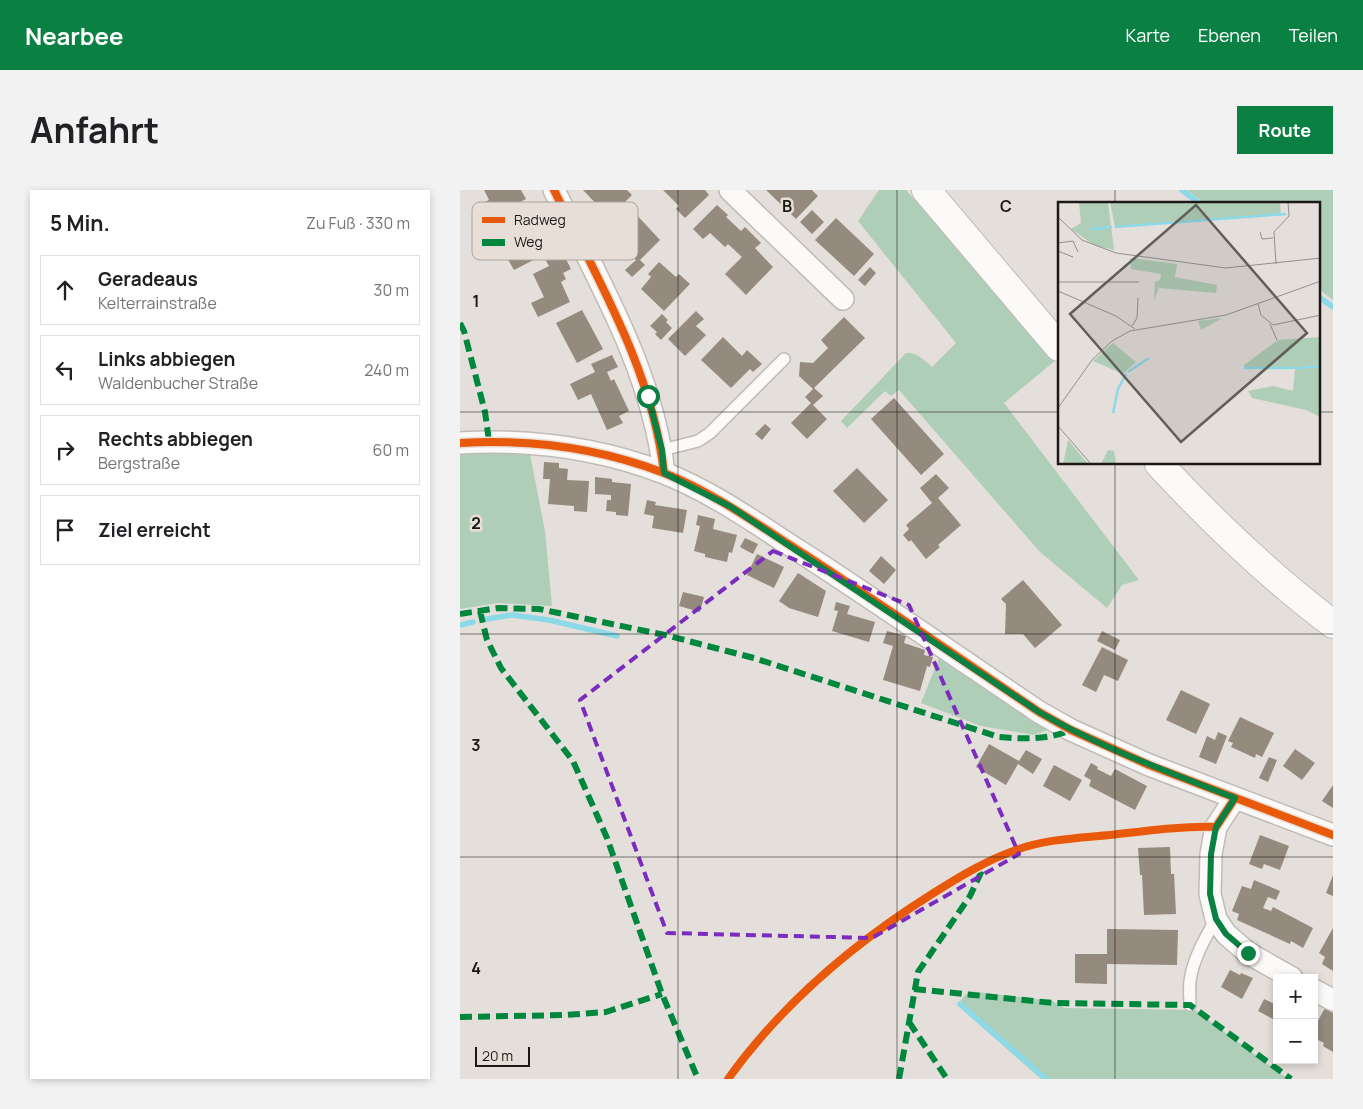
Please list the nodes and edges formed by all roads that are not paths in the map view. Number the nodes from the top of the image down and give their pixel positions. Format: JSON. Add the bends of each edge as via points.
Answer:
{"nodes":[{"id":1,"x":554,"y":190,"type":"edge"},
{"id":2,"x":730,"y":190,"type":"edge"},
{"id":3,"x":926,"y":190,"type":"edge"},
{"id":4,"x":560,"y":202,"type":"edge"},
{"id":5,"x":589,"y":260,"type":"edge"},
{"id":6,"x":843,"y":299,"type":"dead end"},
{"id":7,"x":1058,"y":346,"type":"edge"},
{"id":8,"x":784,"y":360,"type":"dead end"},
{"id":9,"x":460,"y":442,"type":"edge"},
{"id":10,"x":662,"y":450,"type":"junction"},
{"id":11,"x":1160,"y":465,"type":"edge"},
{"id":12,"x":664,"y":473,"type":"junction"},
{"id":13,"x":1333,"y":624,"type":"edge"},
{"id":14,"x":1235,"y":798,"type":"junction"},
{"id":15,"x":1333,"y":835,"type":"edge"},
{"id":16,"x":1216,"y":919,"type":"junction"},
{"id":17,"x":1285,"y":974,"type":"edge"},
{"id":18,"x":1318,"y":992,"type":"edge"},
{"id":19,"x":1333,"y":1000,"type":"edge"},
{"id":20,"x":1190,"y":1005,"type":"dead end"}],
"edges":[{"from":1,"to":4,"type":"street"},
{"from":2,"to":6,"type":"street"},
{"from":3,"to":7,"type":"main road"},
{"from":5,"to":10,"type":"street","via":[[634,357]]},
{"from":8,"to":10,"type":"lane","via":[[710,433],[698,441]]},
{"from":9,"to":12,"type":"street","via":[[566,447]]},
{"from":10,"to":12,"type":"street"},
{"from":11,"to":13,"type":"main road","via":[[1237,544]]},
{"from":12,"to":14,"type":"street","via":[[731,507],[1070,730]]},
{"from":14,"to":15,"type":"street"},
{"from":14,"to":16,"type":"street","via":[[1216,827],[1211,854],[1210,894]]},
{"from":16,"to":17,"type":"street","via":[[1226,934],[1248,953]]},
{"from":16,"to":20,"type":"lane","via":[[1206,935],[1190,980]]},
{"from":18,"to":19,"type":"street"}]}
